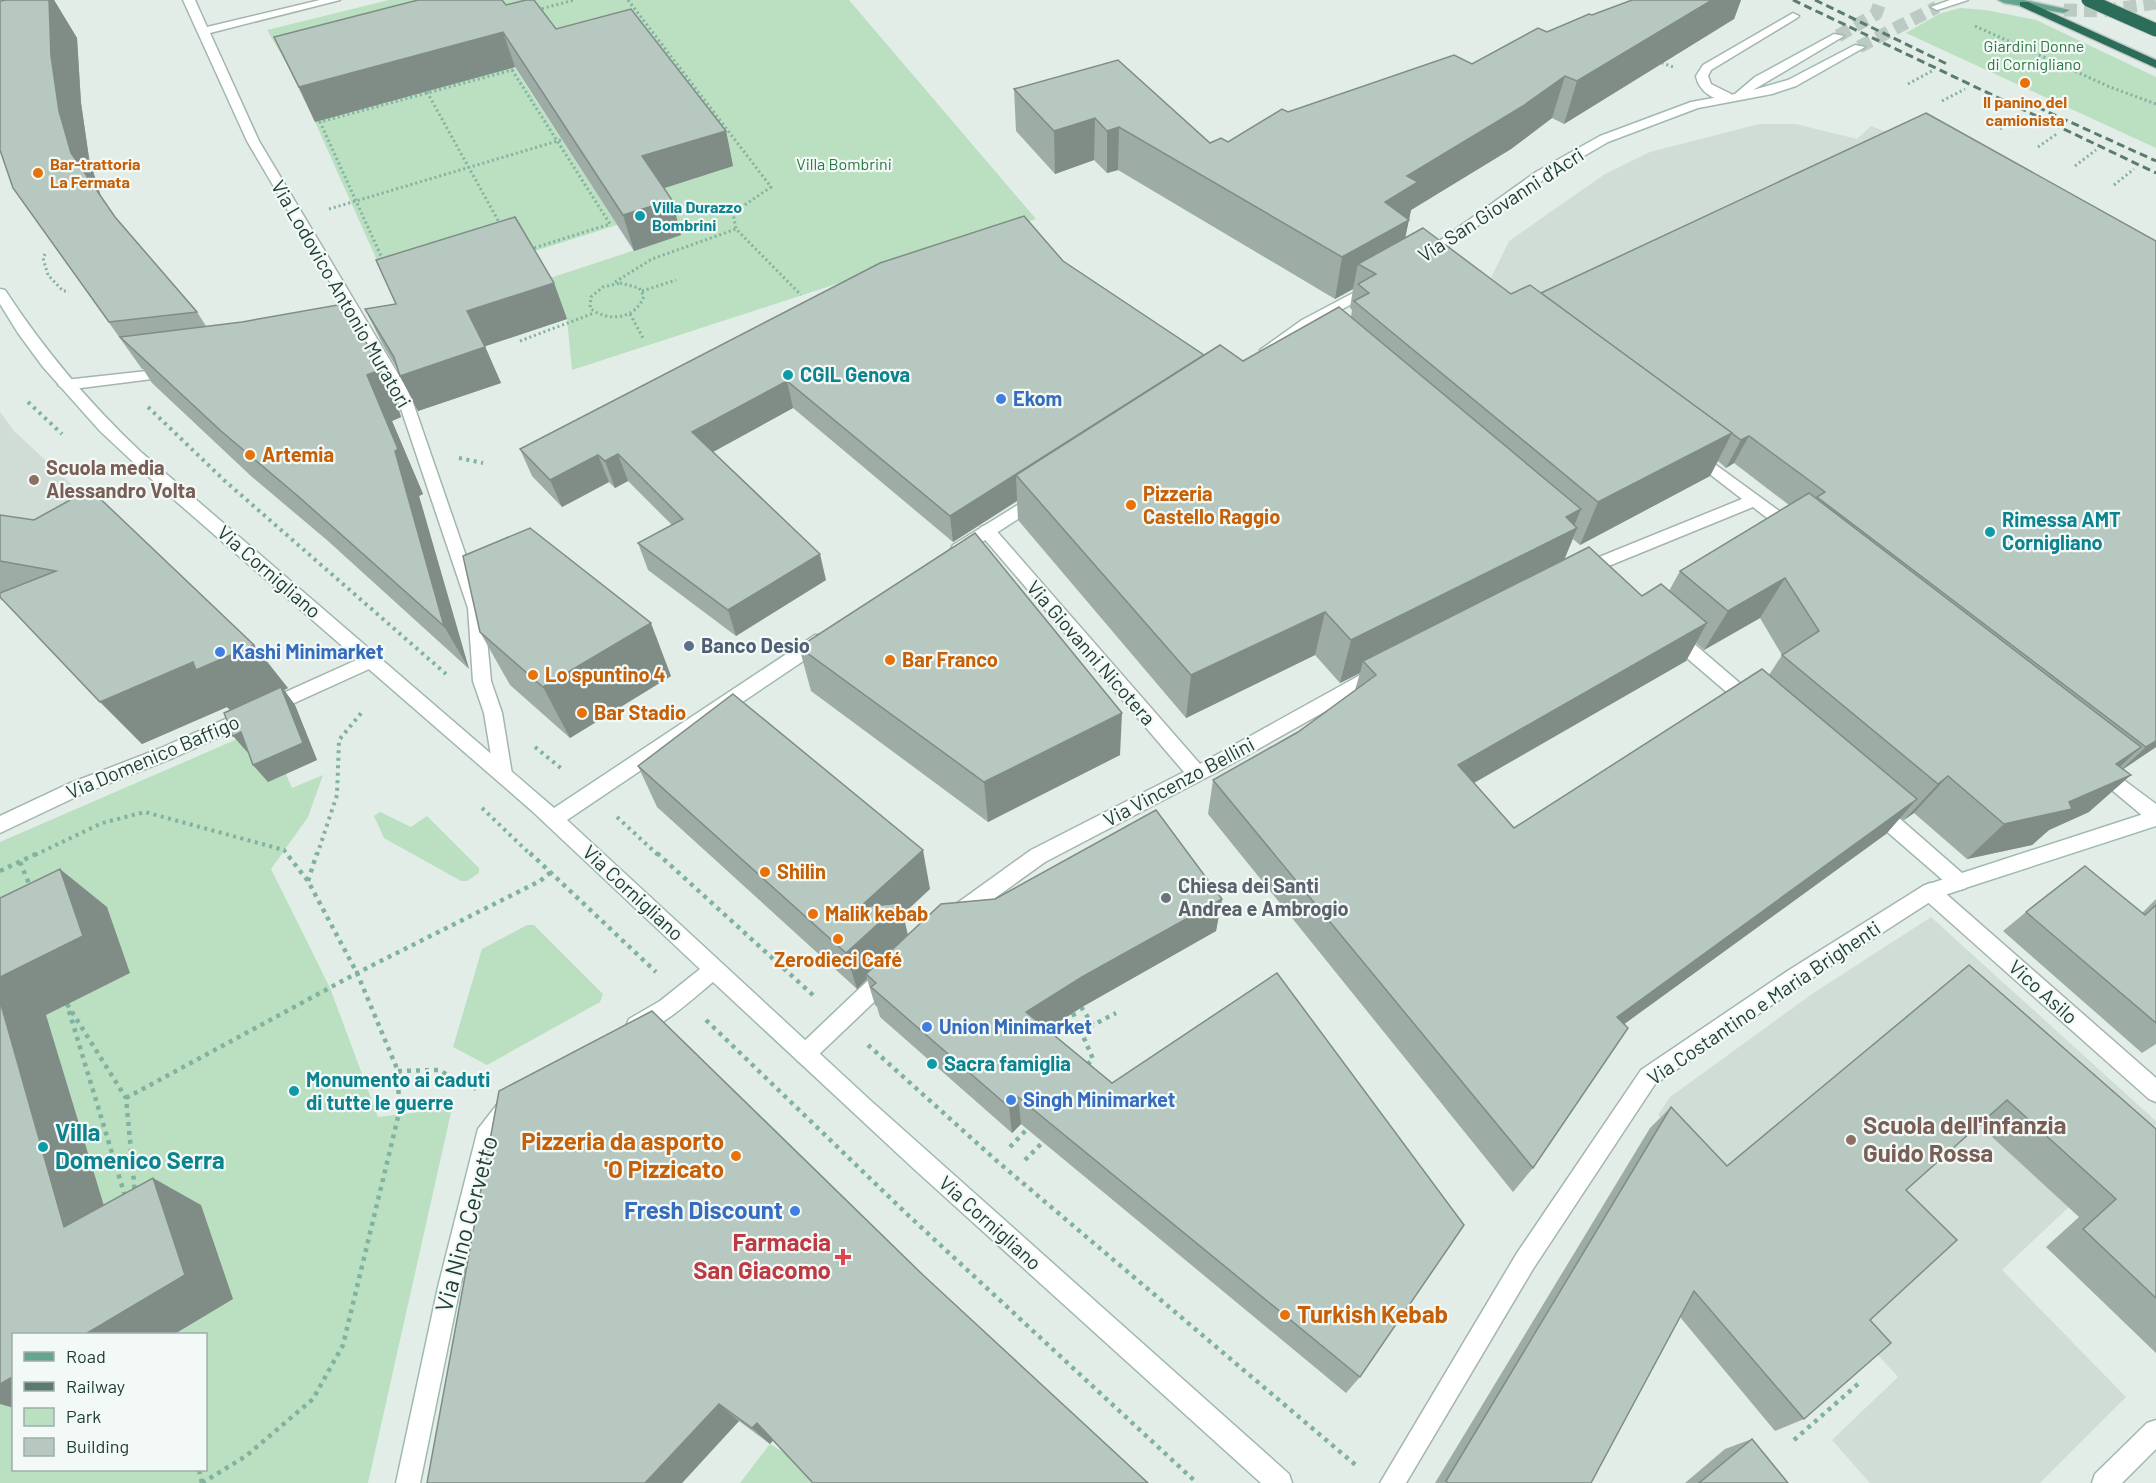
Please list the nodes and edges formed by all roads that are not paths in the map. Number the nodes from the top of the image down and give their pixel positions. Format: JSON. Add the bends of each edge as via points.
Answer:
{"nodes":[{"id":1,"x":189,"y":0,"type":"edge"},
{"id":2,"x":334,"y":0,"type":"edge"},
{"id":3,"x":1962,"y":0,"type":"edge"},
{"id":4,"x":2004,"y":0,"type":"edge"},
{"id":5,"x":2088,"y":0,"type":"edge"},
{"id":6,"x":2024,"y":4,"type":"junction"},
{"id":7,"x":1937,"y":7,"type":"tunnel mouth"},
{"id":8,"x":2064,"y":10,"type":"tunnel mouth"},
{"id":9,"x":1793,"y":16,"type":"dead end"},
{"id":10,"x":2156,"y":30,"type":"edge"},
{"id":11,"x":205,"y":31,"type":"junction"},
{"id":12,"x":1838,"y":36,"type":"tunnel mouth"},
{"id":13,"x":1859,"y":47,"type":"tunnel mouth"},
{"id":14,"x":2156,"y":64,"type":"edge"},
{"id":15,"x":1733,"y":95,"type":"junction"},
{"id":16,"x":1430,"y":254,"type":"junction"},
{"id":17,"x":1412,"y":264,"type":"edge"},
{"id":18,"x":1445,"y":264,"type":"edge"},
{"id":19,"x":1386,"y":279,"type":"edge"},
{"id":20,"x":0,"y":293,"type":"edge"},
{"id":21,"x":6,"y":317,"type":"edge"},
{"id":22,"x":1307,"y":323,"type":"junction"},
{"id":23,"x":1322,"y":337,"type":"edge"},
{"id":24,"x":1250,"y":361,"type":"edge"},
{"id":25,"x":152,"y":375,"type":"edge"},
{"id":26,"x":65,"y":385,"type":"junction"},
{"id":27,"x":1679,"y":442,"type":"edge"},
{"id":28,"x":1054,"y":488,"type":"edge"},
{"id":29,"x":1755,"y":500,"type":"junction"},
{"id":30,"x":987,"y":531,"type":"junction"},
{"id":31,"x":1802,"y":537,"type":"edge"},
{"id":32,"x":948,"y":556,"type":"edge"},
{"id":33,"x":1586,"y":562,"type":"junction"},
{"id":34,"x":1571,"y":576,"type":"edge"},
{"id":35,"x":1609,"y":581,"type":"edge"},
{"id":36,"x":1662,"y":627,"type":"edge"},
{"id":37,"x":831,"y":633,"type":"edge"},
{"id":38,"x":372,"y":660,"type":"junction"},
{"id":39,"x":1392,"y":667,"type":"edge"},
{"id":40,"x":1760,"y":711,"type":"edge"},
{"id":41,"x":2084,"y":758,"type":"edge"},
{"id":42,"x":503,"y":774,"type":"junction"},
{"id":43,"x":1197,"y":774,"type":"junction"},
{"id":44,"x":1858,"y":795,"type":"edge"},
{"id":45,"x":2156,"y":816,"type":"edge"},
{"id":46,"x":553,"y":819,"type":"junction"},
{"id":47,"x":0,"y":825,"type":"edge"},
{"id":48,"x":1959,"y":882,"type":"junction"},
{"id":49,"x":1930,"y":892,"type":"junction"},
{"id":50,"x":940,"y":928,"type":"edge"},
{"id":51,"x":905,"y":959,"type":"edge"},
{"id":52,"x":714,"y":969,"type":"junction"},
{"id":53,"x":616,"y":1038,"type":"edge"},
{"id":54,"x":805,"y":1054,"type":"junction"},
{"id":55,"x":524,"y":1091,"type":"edge"},
{"id":56,"x":2156,"y":1092,"type":"edge"},
{"id":57,"x":2156,"y":1432,"type":"edge"},
{"id":58,"x":408,"y":1483,"type":"edge"},
{"id":59,"x":1280,"y":1483,"type":"edge"},
{"id":60,"x":1392,"y":1483,"type":"edge"},
{"id":61,"x":2104,"y":1483,"type":"edge"}],
"edges":[{"from":1,"to":11,"type":"street","name":"Via Lodovico Antonio Muratori"},
{"from":2,"to":11,"type":"street"},
{"from":3,"to":7,"type":"street"},
{"from":4,"to":6,"type":"main road"},
{"from":5,"to":10,"type":"highway","bridge":true},
{"from":6,"to":8,"type":"main road"},
{"from":6,"to":14,"type":"highway"},
{"from":9,"to":15,"type":"street","via":[[1707,68],[1702,76],[1706,88]]},
{"from":11,"to":42,"type":"street","name":"Via Lodovico Antonio Muratori","via":[[253,141],[368,344],[403,394],[476,608],[482,681],[493,713]]},
{"from":12,"to":15,"type":"street"},
{"from":13,"to":15,"type":"street","via":[[1792,83]]},
{"from":15,"to":16,"type":"street","name":"Via San Giovanni d'Acri","via":[[1657,117],[1604,138],[1541,176]]},
{"from":16,"to":17,"type":"street","name":"Via San Giovanni d'Acri"},
{"from":16,"to":18,"type":"street"},
{"from":19,"to":22,"type":"street"},
{"from":20,"to":21,"type":"street","name":"Via Cornigliano"},
{"from":21,"to":26,"type":"street","name":"Via Cornigliano"},
{"from":22,"to":23,"type":"street"},
{"from":22,"to":24,"type":"street"},
{"from":25,"to":26,"type":"street"},
{"from":26,"to":38,"type":"street","name":"Via Cornigliano","via":[[198,511]]},
{"from":27,"to":29,"type":"street"},
{"from":28,"to":30,"type":"street"},
{"from":29,"to":31,"type":"street"},
{"from":29,"to":33,"type":"street"},
{"from":30,"to":32,"type":"street"},
{"from":30,"to":43,"type":"street","name":"Via Giovanni Nicotera"},
{"from":33,"to":34,"type":"street"},
{"from":33,"to":35,"type":"street"},
{"from":36,"to":40,"type":"street"},
{"from":37,"to":46,"type":"street"},
{"from":38,"to":42,"type":"street","name":"Via Cornigliano"},
{"from":38,"to":47,"type":"street","name":"Via Domenico Baffigo"},
{"from":39,"to":43,"type":"street","name":"Via Vincenzo Bellini"},
{"from":41,"to":45,"type":"street"},
{"from":42,"to":46,"type":"street","name":"Via Cornigliano"},
{"from":43,"to":50,"type":"street","name":"Via Vincenzo Bellini","via":[[1038,856]]},
{"from":44,"to":48,"type":"street"},
{"from":45,"to":48,"type":"street","name":"Via Costantino e Maria Brighenti"},
{"from":46,"to":52,"type":"street","name":"Via Cornigliano"},
{"from":48,"to":49,"type":"street","name":"Via Costantino e Maria Brighenti"},
{"from":49,"to":56,"type":"street","name":"Vico Asilo"},
{"from":49,"to":60,"type":"street","name":"Via Costantino e Maria Brighenti","via":[[1648,1077],[1525,1261]]},
{"from":51,"to":54,"type":"street"},
{"from":52,"to":53,"type":"street","via":[[668,1008]]},
{"from":52,"to":54,"type":"street","name":"Via Cornigliano"},
{"from":54,"to":59,"type":"street","name":"Via Cornigliano"},
{"from":55,"to":58,"type":"street","name":"Via Nino Cervetto","via":[[489,1129],[449,1287]]},
{"from":57,"to":61,"type":"street"}]}
